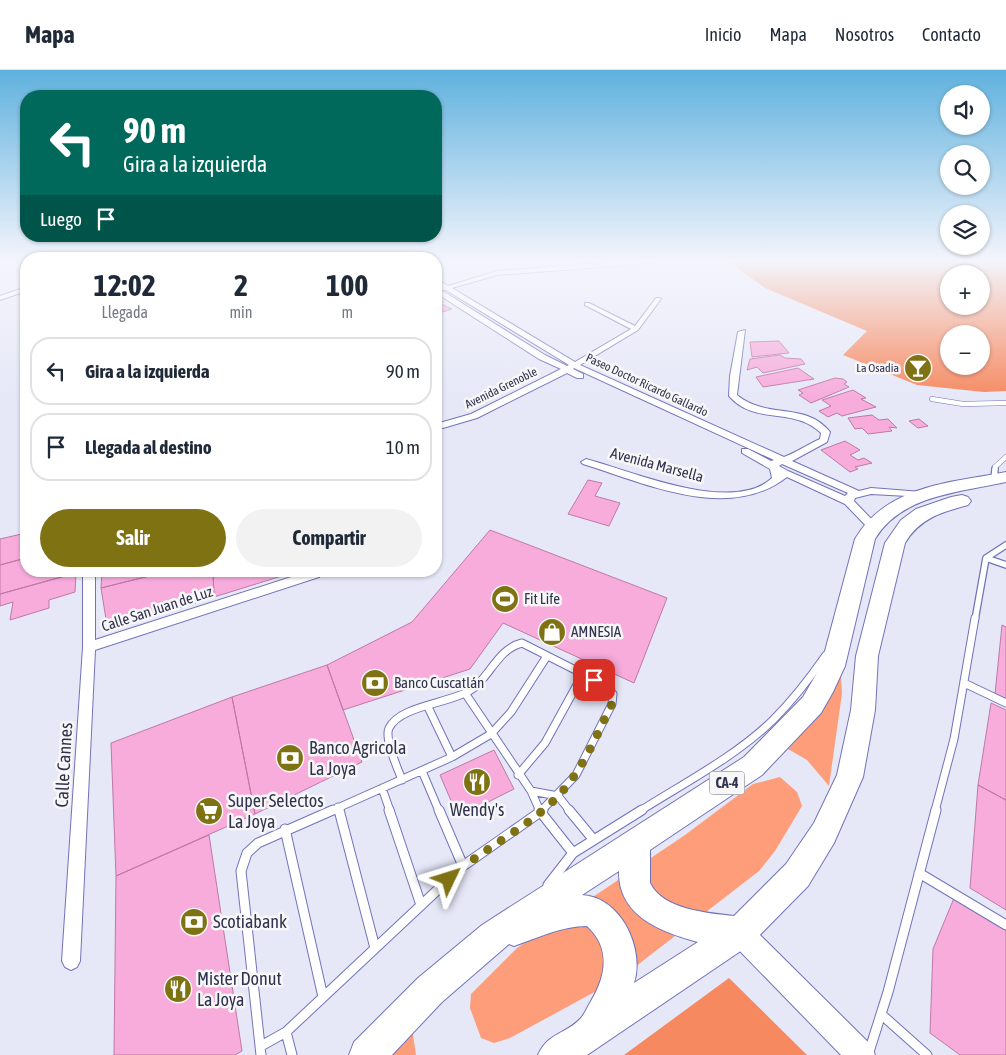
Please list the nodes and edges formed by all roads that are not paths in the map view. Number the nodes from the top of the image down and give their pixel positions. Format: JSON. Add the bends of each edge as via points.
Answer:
{"nodes":[{"id":1,"x":466,"y":307,"type":"edge"},
{"id":2,"x":478,"y":307,"type":"edge"},
{"id":3,"x":593,"y":307,"type":"edge"},
{"id":4,"x":652,"y":307,"type":"edge"},
{"id":5,"x":636,"y":329,"type":"junction"},
{"id":6,"x":742,"y":332,"type":"dead end"},
{"id":7,"x":570,"y":367,"type":"junction"},
{"id":8,"x":932,"y":399,"type":"dead end"},
{"id":9,"x":1006,"y":403,"type":"edge"},
{"id":10,"x":442,"y":425,"type":"edge"},
{"id":11,"x":1006,"y":457,"type":"edge"},
{"id":12,"x":782,"y":460,"type":"junction"},
{"id":13,"x":586,"y":462,"type":"dead end"},
{"id":14,"x":796,"y":462,"type":"junction"},
{"id":15,"x":774,"y":467,"type":"junction"},
{"id":16,"x":791,"y":476,"type":"junction"},
{"id":17,"x":777,"y":478,"type":"junction"},
{"id":18,"x":1002,"y":483,"type":"edge"},
{"id":19,"x":856,"y":493,"type":"junction"},
{"id":20,"x":922,"y":495,"type":"junction"},
{"id":21,"x":849,"y":502,"type":"junction"},
{"id":22,"x":873,"y":526,"type":"junction"},
{"id":23,"x":1006,"y":545,"type":"edge"},
{"id":24,"x":986,"y":558,"type":"junction"},
{"id":25,"x":1006,"y":564,"type":"edge"},
{"id":26,"x":89,"y":577,"type":"edge"},
{"id":27,"x":306,"y":577,"type":"edge"},
{"id":28,"x":843,"y":630,"type":"junction"},
{"id":29,"x":90,"y":647,"type":"junction"},
{"id":30,"x":547,"y":656,"type":"junction"},
{"id":31,"x":583,"y":674,"type":"junction"},
{"id":32,"x":964,"y":683,"type":"junction"},
{"id":33,"x":466,"y":693,"type":"junction"},
{"id":34,"x":1006,"y":703,"type":"edge"},
{"id":35,"x":428,"y":707,"type":"junction"},
{"id":36,"x":490,"y":734,"type":"junction"},
{"id":37,"x":452,"y":757,"type":"junction"},
{"id":38,"x":422,"y":771,"type":"junction"},
{"id":39,"x":518,"y":776,"type":"junction"},
{"id":40,"x":402,"y":780,"type":"junction"},
{"id":41,"x":382,"y":788,"type":"junction"},
{"id":42,"x":531,"y":791,"type":"junction"},
{"id":43,"x":558,"y":796,"type":"junction"},
{"id":44,"x":338,"y":807,"type":"junction"},
{"id":45,"x":540,"y":812,"type":"junction"},
{"id":46,"x":285,"y":829,"type":"junction"},
{"id":47,"x":593,"y":839,"type":"junction"},
{"id":48,"x":636,"y":844,"type":"junction"},
{"id":49,"x":573,"y":853,"type":"junction"},
{"id":50,"x":463,"y":866,"type":"junction"},
{"id":51,"x":919,"y":873,"type":"junction"},
{"id":52,"x":420,"y":905,"type":"junction"},
{"id":53,"x":526,"y":914,"type":"junction"},
{"id":54,"x":1006,"y":925,"type":"edge"},
{"id":55,"x":740,"y":933,"type":"junction"},
{"id":56,"x":496,"y":935,"type":"junction"},
{"id":57,"x":375,"y":948,"type":"junction"},
{"id":58,"x":70,"y":961,"type":"dead end"},
{"id":59,"x":323,"y":997,"type":"junction"},
{"id":60,"x":882,"y":1015,"type":"junction"},
{"id":61,"x":595,"y":1027,"type":"junction"},
{"id":62,"x":286,"y":1032,"type":"junction"},
{"id":63,"x":261,"y":1050,"type":"edge"},
{"id":64,"x":292,"y":1055,"type":"edge"},
{"id":65,"x":367,"y":1055,"type":"edge"},
{"id":66,"x":556,"y":1055,"type":"edge"},
{"id":67,"x":861,"y":1055,"type":"edge"},
{"id":68,"x":868,"y":1055,"type":"edge"},
{"id":69,"x":928,"y":1055,"type":"edge"}],
"edges":[{"from":1,"to":7,"type":"street","name":"Paseo Doctor Ricardo Gallardo"},
{"from":2,"to":7,"type":"street","name":"Paseo Doctor Ricardo Gallardo"},
{"from":3,"to":5,"type":"street"},
{"from":4,"to":5,"type":"street"},
{"from":5,"to":7,"type":"street","name":"Avenida Grenoble"},
{"from":6,"to":14,"type":"street","via":[[733,396],[744,405],[760,411],[801,415],[817,422],[826,432],[824,440],[799,452]]},
{"from":7,"to":10,"type":"street","name":"Avenida Grenoble","via":[[474,416]]},
{"from":7,"to":12,"type":"street","name":"Paseo Doctor Ricardo Gallardo"},
{"from":7,"to":15,"type":"street","name":"Paseo Doctor Ricardo Gallardo"},
{"from":8,"to":9,"type":"lane","via":[[963,404]]},
{"from":11,"to":18,"type":"lane","via":[[995,467]]},
{"from":12,"to":14,"type":"street"},
{"from":12,"to":15,"type":"street","via":[[774,463]]},
{"from":13,"to":17,"type":"street","name":"Avenida Marsella","via":[[671,487],[720,495],[748,493],[770,485]]},
{"from":14,"to":16,"type":"street","via":[[796,473]]},
{"from":14,"to":19,"type":"street"},
{"from":15,"to":16,"type":"street","name":"Paseo Doctor Ricardo Gallardo"},
{"from":15,"to":17,"type":"street"},
{"from":16,"to":17,"type":"street","name":"Avenida Marsella"},
{"from":16,"to":21,"type":"street","name":"Paseo Doctor Ricardo Gallardo"},
{"from":18,"to":20,"type":"highway","number":"CA-4"},
{"from":18,"to":55,"type":"highway","via":[[937,506],[904,527],[895,543],[867,656],[863,710],[850,777],[824,833],[796,874]]},
{"from":19,"to":20,"type":"street","via":[[888,491]]},
{"from":19,"to":21,"type":"street","via":[[850,496]]},
{"from":20,"to":22,"type":"highway","number":"CA-4","via":[[894,507]]},
{"from":21,"to":22,"type":"street","name":"Paseo Doctor Ricardo Gallardo"},
{"from":22,"to":28,"type":"highway","number":"CA-4","via":[[865,539]]},
{"from":23,"to":24,"type":"lane"},
{"from":24,"to":25,"type":"lane"},
{"from":24,"to":32,"type":"lane"},
{"from":26,"to":29,"type":"street","name":"Calle Cannes"},
{"from":27,"to":29,"type":"street","name":"Calle San Juan de Luz"},
{"from":28,"to":47,"type":"lane","via":[[813,674],[772,721],[734,751]]},
{"from":28,"to":48,"type":"highway","number":"CA-4","via":[[830,676],[818,696],[760,760]]},
{"from":29,"to":58,"type":"street","name":"Calle Cannes"},
{"from":30,"to":31,"type":"lane"},
{"from":30,"to":33,"type":"lane","via":[[522,643],[509,646],[487,676]]},
{"from":30,"to":36,"type":"lane","via":[[511,712]]},
{"from":31,"to":39,"type":"lane","via":[[545,743]]},
{"from":31,"to":43,"type":"lane","via":[[605,685],[613,694],[612,704],[576,775]]},
{"from":32,"to":34,"type":"lane"},
{"from":32,"to":51,"type":"lane","via":[[954,739]]},
{"from":33,"to":35,"type":"lane"},
{"from":33,"to":36,"type":"lane"},
{"from":35,"to":37,"type":"lane"},
{"from":35,"to":40,"type":"lane","via":[[406,714],[389,728],[388,736]]},
{"from":36,"to":37,"type":"lane"},
{"from":36,"to":39,"type":"lane"},
{"from":37,"to":38,"type":"lane"},
{"from":38,"to":40,"type":"lane"},
{"from":38,"to":50,"type":"lane"},
{"from":39,"to":42,"type":"lane"},
{"from":40,"to":41,"type":"lane"},
{"from":41,"to":44,"type":"lane"},
{"from":41,"to":52,"type":"lane"},
{"from":42,"to":43,"type":"lane"},
{"from":42,"to":45,"type":"lane"},
{"from":43,"to":45,"type":"lane"},
{"from":43,"to":47,"type":"lane"},
{"from":44,"to":46,"type":"lane"},
{"from":44,"to":57,"type":"lane"},
{"from":45,"to":49,"type":"lane"},
{"from":45,"to":50,"type":"lane"},
{"from":46,"to":59,"type":"lane"},
{"from":46,"to":63,"type":"lane","via":[[258,843],[247,853],[241,871]]},
{"from":47,"to":49,"type":"lane"},
{"from":48,"to":53,"type":"highway","number":"CA-4"},
{"from":48,"to":55,"type":"highway","via":[[635,887],[656,910],[704,928]]},
{"from":49,"to":53,"type":"lane"},
{"from":50,"to":52,"type":"lane"},
{"from":51,"to":54,"type":"lane"},
{"from":51,"to":60,"type":"lane"},
{"from":52,"to":57,"type":"lane"},
{"from":53,"to":56,"type":"highway","number":"CA-4"},
{"from":55,"to":61,"type":"highway","via":[[640,1001]]},
{"from":55,"to":67,"type":"street"},
{"from":56,"to":61,"type":"highway","via":[[577,912],[595,913],[602,919],[616,941],[622,965],[615,992]]},
{"from":56,"to":65,"type":"highway","number":"CA-4","via":[[430,990]]},
{"from":57,"to":59,"type":"lane"},
{"from":59,"to":62,"type":"lane"},
{"from":60,"to":68,"type":"lane"},
{"from":60,"to":69,"type":"lane"},
{"from":61,"to":66,"type":"highway"},
{"from":62,"to":63,"type":"lane"},
{"from":62,"to":64,"type":"lane"}]}
